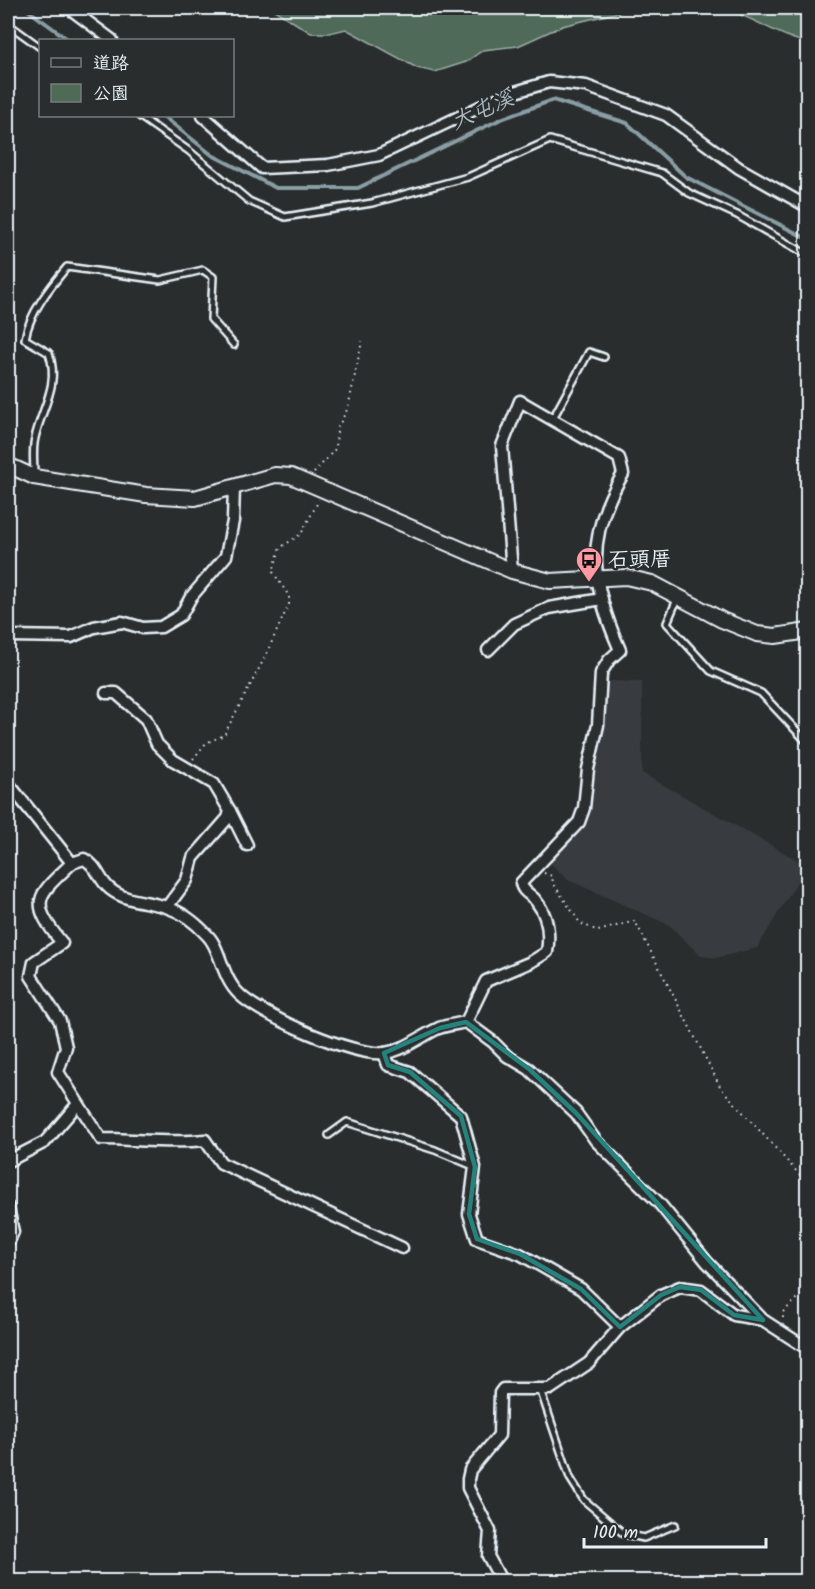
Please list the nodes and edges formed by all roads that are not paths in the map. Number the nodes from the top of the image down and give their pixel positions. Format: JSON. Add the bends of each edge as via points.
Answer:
{"nodes":[{"id":1,"x":69,"y":8,"type":"edge"},
{"id":2,"x":8,"y":24,"type":"edge"},
{"id":3,"x":111,"y":39,"type":"edge"},
{"id":4,"x":39,"y":46,"type":"edge"},
{"id":5,"x":140,"y":117,"type":"edge"},
{"id":6,"x":204,"y":117,"type":"edge"},
{"id":7,"x":807,"y":207,"type":"edge"},
{"id":8,"x":807,"y":255,"type":"edge"},
{"id":9,"x":234,"y":345,"type":"dead end"},
{"id":10,"x":604,"y":357,"type":"dead end"},
{"id":11,"x":552,"y":420,"type":"junction"},
{"id":12,"x":8,"y":465,"type":"edge"},
{"id":13,"x":34,"y":477,"type":"junction"},
{"id":14,"x":234,"y":486,"type":"junction"},
{"id":15,"x":512,"y":571,"type":"junction"},
{"id":16,"x":597,"y":576,"type":"junction"},
{"id":17,"x":679,"y":596,"type":"junction"},
{"id":18,"x":602,"y":599,"type":"junction"},
{"id":19,"x":807,"y":631,"type":"edge"},
{"id":20,"x":8,"y":636,"type":"edge"},
{"id":21,"x":488,"y":650,"type":"dead end"},
{"id":22,"x":106,"y":693,"type":"dead end"},
{"id":23,"x":807,"y":743,"type":"edge"},
{"id":24,"x":8,"y":783,"type":"edge"},
{"id":25,"x":230,"y":811,"type":"junction"},
{"id":26,"x":247,"y":845,"type":"dead end"},
{"id":27,"x":72,"y":863,"type":"junction"},
{"id":28,"x":167,"y":907,"type":"junction"},
{"id":29,"x":466,"y":1022,"type":"junction"},
{"id":30,"x":384,"y":1053,"type":"junction"},
{"id":31,"x":77,"y":1105,"type":"junction"},
{"id":32,"x":328,"y":1135,"type":"dead end"},
{"id":33,"x":8,"y":1161,"type":"edge"},
{"id":34,"x":475,"y":1167,"type":"junction"},
{"id":35,"x":8,"y":1207,"type":"edge"},
{"id":36,"x":8,"y":1243,"type":"edge"},
{"id":37,"x":402,"y":1248,"type":"dead end"},
{"id":38,"x":764,"y":1320,"type":"junction"},
{"id":39,"x":620,"y":1327,"type":"junction"},
{"id":40,"x":807,"y":1349,"type":"edge"},
{"id":41,"x":540,"y":1389,"type":"junction"},
{"id":42,"x":675,"y":1525,"type":"dead end"},
{"id":43,"x":502,"y":1581,"type":"edge"}],
"edges":[{"from":1,"to":3,"type":"street"},
{"from":2,"to":4,"type":"lane"},
{"from":5,"to":8,"type":"lane","via":[[249,201],[285,217],[372,203],[468,177],[550,140],[662,173],[689,193]]},
{"from":6,"to":7,"type":"street","via":[[262,168],[328,165],[379,155],[505,95],[549,82],[586,86],[666,115],[739,168]]},
{"from":9,"to":13,"type":"lane","via":[[211,318],[213,277],[203,270],[160,280],[67,267],[53,284],[25,339],[49,353],[54,367],[52,390],[34,439]]},
{"from":10,"to":11,"type":"lane","via":[[589,352]]},
{"from":11,"to":15,"type":"street","via":[[520,401],[501,446]]},
{"from":11,"to":16,"type":"street","via":[[619,458],[623,474],[598,530]]},
{"from":12,"to":13,"type":"street"},
{"from":13,"to":14,"type":"street","via":[[146,495],[195,498]]},
{"from":14,"to":15,"type":"street","via":[[275,475],[307,481]]},
{"from":14,"to":20,"type":"street","via":[[226,556],[180,615],[161,627],[144,628],[122,622],[70,637]]},
{"from":15,"to":16,"type":"street","via":[[550,581]]},
{"from":16,"to":17,"type":"street","via":[[652,583]]},
{"from":16,"to":18,"type":"street"},
{"from":17,"to":19,"type":"street","via":[[757,634],[776,636]]},
{"from":17,"to":23,"type":"lane","via":[[667,623],[711,671],[761,693]]},
{"from":18,"to":21,"type":"street","via":[[549,608],[514,624]]},
{"from":18,"to":29,"type":"street","via":[[606,620],[620,650],[601,674],[598,725],[584,808],[579,822],[521,883],[537,901],[549,929],[547,952],[531,963],[486,981]]},
{"from":22,"to":25,"type":"street","via":[[116,693],[146,719],[157,744],[173,760],[214,784]]},
{"from":24,"to":27,"type":"street"},
{"from":25,"to":26,"type":"street"},
{"from":25,"to":28,"type":"street","via":[[193,858],[187,880]]},
{"from":27,"to":28,"type":"street","via":[[84,859],[110,889],[134,900]]},
{"from":27,"to":31,"type":"street","via":[[42,891],[45,922],[62,943],[34,962],[31,976],[60,1021],[66,1047],[58,1072]]},
{"from":28,"to":30,"type":"street","via":[[186,916],[210,937],[225,976],[240,995],[276,1019],[362,1052]]},
{"from":29,"to":30,"type":"street","via":[[440,1028]]},
{"from":29,"to":38,"type":"street","via":[[529,1069],[576,1113],[596,1140],[659,1203],[707,1262]]},
{"from":30,"to":34,"type":"street","via":[[388,1065],[410,1072],[461,1116]]},
{"from":31,"to":33,"type":"street","via":[[45,1142]]},
{"from":31,"to":37,"type":"street","via":[[101,1139],[149,1139],[175,1144],[205,1140],[221,1163]]},
{"from":32,"to":34,"type":"lane","via":[[347,1122]]},
{"from":34,"to":39,"type":"street","via":[[469,1214],[477,1239],[520,1254],[580,1289]]},
{"from":35,"to":36,"type":"street","via":[[13,1232]]},
{"from":38,"to":39,"type":"street","via":[[734,1315],[701,1290],[680,1287],[661,1295]]},
{"from":38,"to":40,"type":"street"},
{"from":39,"to":41,"type":"street","via":[[589,1364],[550,1389]]},
{"from":41,"to":42,"type":"lane","via":[[570,1478],[584,1500],[624,1534],[644,1538]]},
{"from":41,"to":43,"type":"street","via":[[503,1389],[500,1435],[470,1470],[468,1479],[468,1488],[490,1531],[488,1556]]}]}
